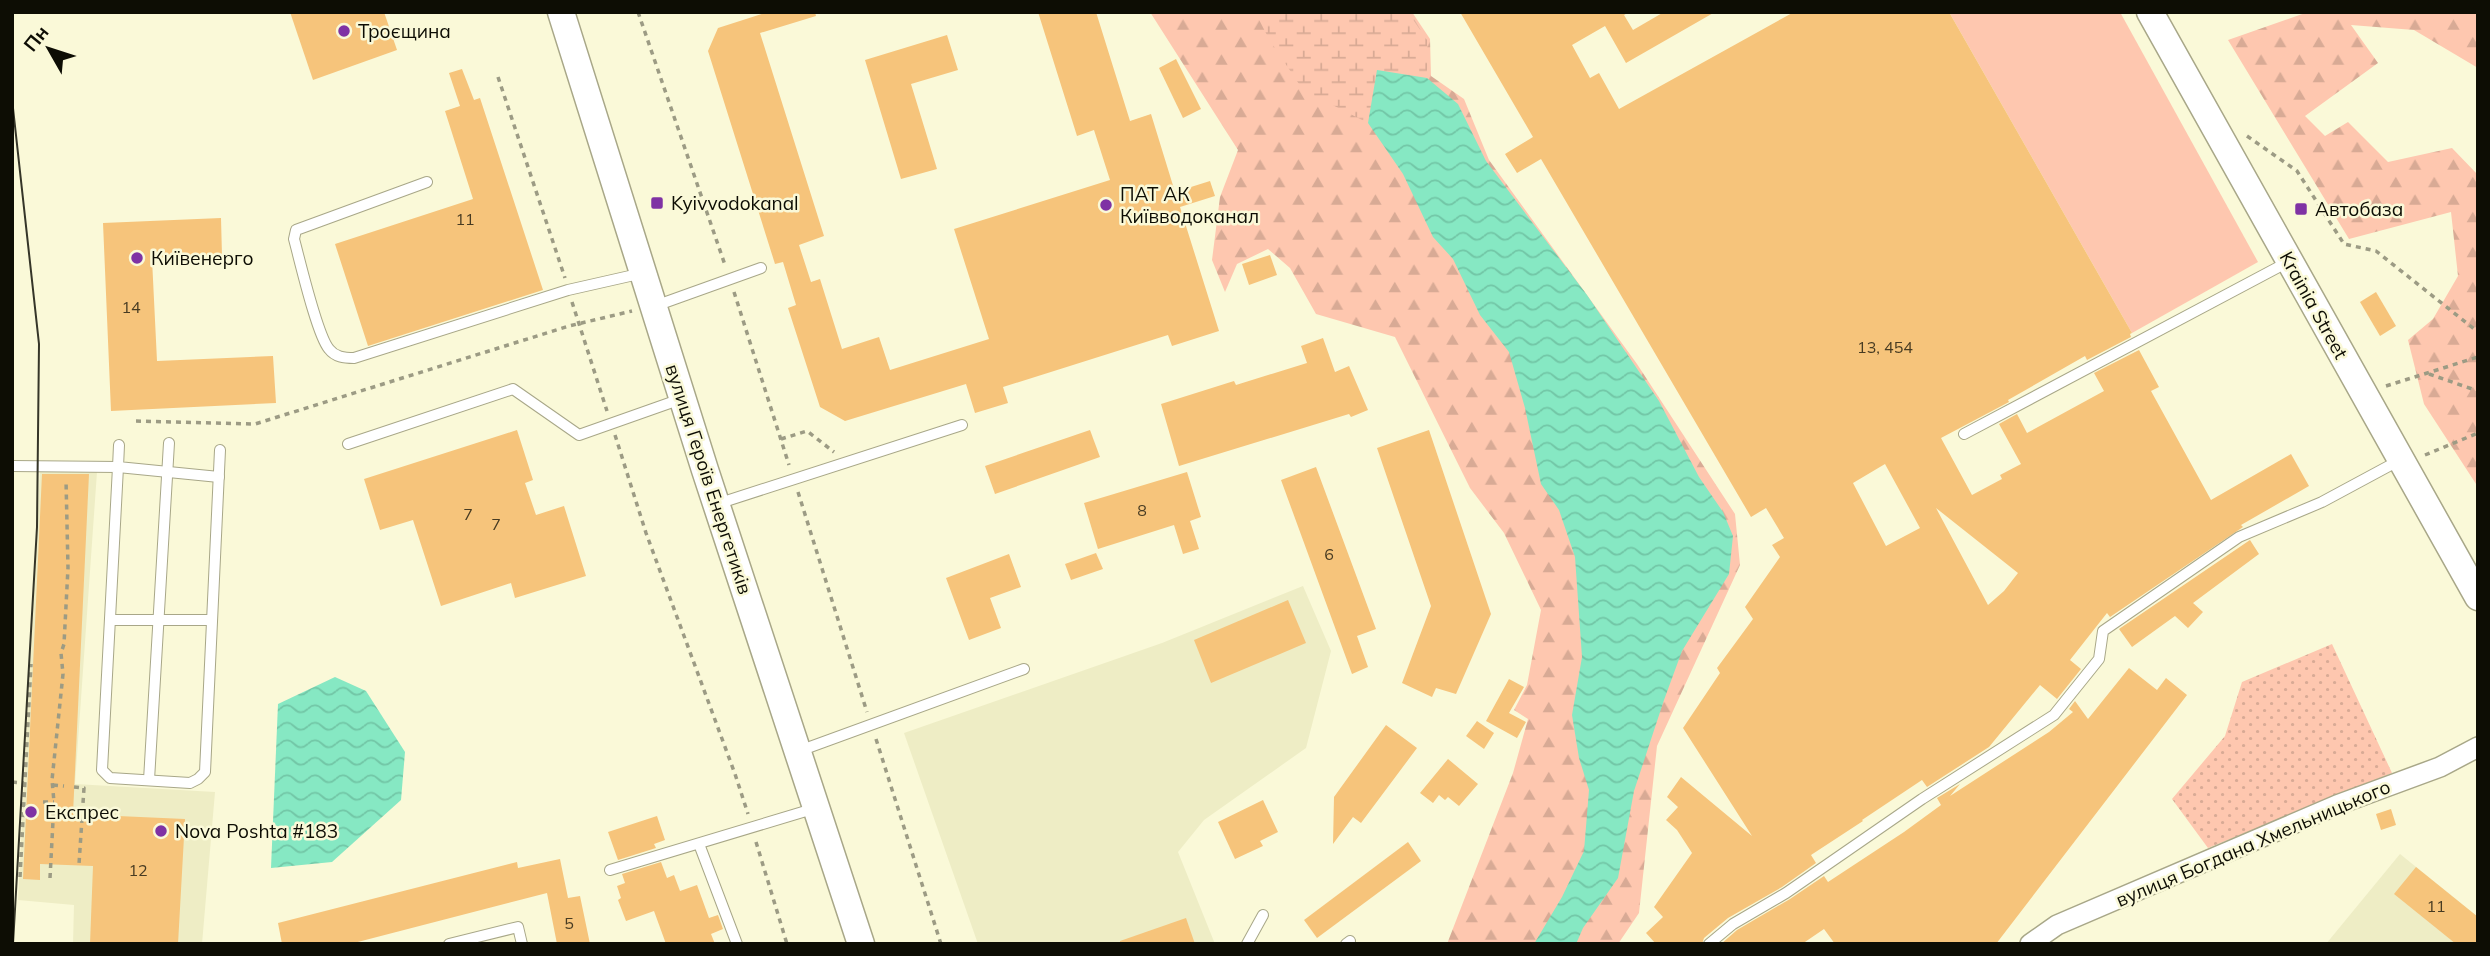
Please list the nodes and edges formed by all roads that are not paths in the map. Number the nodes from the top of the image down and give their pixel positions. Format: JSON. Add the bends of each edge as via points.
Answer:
{"nodes":[{"id":1,"x":561,"y":12,"type":"edge"},
{"id":2,"x":2150,"y":12,"type":"edge"},
{"id":3,"x":427,"y":182,"type":"dead end"},
{"id":4,"x":2290,"y":261,"type":"junction"},
{"id":5,"x":761,"y":268,"type":"dead end"},
{"id":6,"x":644,"y":273,"type":"junction"},
{"id":7,"x":654,"y":306,"type":"junction"},
{"id":8,"x":683,"y":398,"type":"junction"},
{"id":9,"x":962,"y":425,"type":"dead end"},
{"id":10,"x":1964,"y":434,"type":"dead end"},
{"id":11,"x":169,"y":443,"type":"dead end"},
{"id":12,"x":348,"y":444,"type":"dead end"},
{"id":13,"x":119,"y":445,"type":"dead end"},
{"id":14,"x":220,"y":450,"type":"dead end"},
{"id":15,"x":2413,"y":457,"type":"junction"},
{"id":16,"x":12,"y":466,"type":"edge"},
{"id":17,"x":118,"y":467,"type":"junction"},
{"id":18,"x":167,"y":471,"type":"junction"},
{"id":19,"x":219,"y":477,"type":"junction"},
{"id":20,"x":717,"y":504,"type":"junction"},
{"id":21,"x":2478,"y":597,"type":"edge"},
{"id":22,"x":110,"y":620,"type":"junction"},
{"id":23,"x":212,"y":620,"type":"junction"},
{"id":24,"x":158,"y":621,"type":"junction"},
{"id":25,"x":1024,"y":669,"type":"dead end"},
{"id":26,"x":2478,"y":747,"type":"edge"},
{"id":27,"x":798,"y":751,"type":"junction"},
{"id":28,"x":149,"y":780,"type":"junction"},
{"id":29,"x":817,"y":808,"type":"junction"},
{"id":30,"x":699,"y":844,"type":"junction"},
{"id":31,"x":610,"y":870,"type":"dead end"},
{"id":32,"x":1263,"y":915,"type":"dead end"},
{"id":33,"x":449,"y":944,"type":"edge"},
{"id":34,"x":522,"y":944,"type":"edge"},
{"id":35,"x":737,"y":944,"type":"edge"},
{"id":36,"x":861,"y":944,"type":"edge"},
{"id":37,"x":1247,"y":944,"type":"edge"},
{"id":38,"x":1709,"y":944,"type":"edge"},
{"id":39,"x":2030,"y":944,"type":"edge"}],
"edges":[{"from":1,"to":6,"type":"street","name":"вулиця Героїв Енергетиків"},
{"from":2,"to":4,"type":"street","name":"Krainia Street"},
{"from":3,"to":6,"type":"lane","via":[[296,230],[297,251],[321,334],[331,352],[354,358],[568,290]]},
{"from":4,"to":10,"type":"lane"},
{"from":4,"to":15,"type":"street","name":"Krainia Street","via":[[2362,391]]},
{"from":5,"to":7,"type":"lane"},
{"from":6,"to":7,"type":"street","name":"вулиця Героїв Енергетиків"},
{"from":7,"to":8,"type":"street","name":"вулиця Героїв Енергетиків"},
{"from":8,"to":12,"type":"lane","via":[[579,435],[513,389]]},
{"from":8,"to":20,"type":"street","name":"вулиця Героїв Енергетиків"},
{"from":9,"to":20,"type":"lane"},
{"from":11,"to":18,"type":"lane"},
{"from":13,"to":17,"type":"lane"},
{"from":14,"to":19,"type":"lane"},
{"from":15,"to":21,"type":"street","name":"Krainia Street"},
{"from":15,"to":38,"type":"lane","via":[[2239,537],[2197,565],[2103,631],[2099,659],[2053,715]]},
{"from":16,"to":17,"type":"lane"},
{"from":17,"to":18,"type":"lane"},
{"from":17,"to":22,"type":"lane"},
{"from":18,"to":19,"type":"lane"},
{"from":18,"to":24,"type":"lane"},
{"from":19,"to":23,"type":"lane"},
{"from":20,"to":27,"type":"street","name":"вулиця Героїв Енергетиків"},
{"from":22,"to":24,"type":"lane"},
{"from":22,"to":28,"type":"lane","via":[[102,769],[110,778]]},
{"from":23,"to":24,"type":"lane"},
{"from":23,"to":28,"type":"lane","via":[[205,772],[190,783]]},
{"from":24,"to":28,"type":"lane"},
{"from":25,"to":27,"type":"lane"},
{"from":26,"to":39,"type":"street","name":"вулиця Богдана Хмельницького","via":[[2440,767],[2337,805],[2057,925]]},
{"from":27,"to":29,"type":"street","name":"вулиця Героїв Енергетиків"},
{"from":29,"to":30,"type":"lane"},
{"from":29,"to":36,"type":"street","name":"вулиця Героїв Енергетиків"},
{"from":30,"to":31,"type":"lane"},
{"from":30,"to":35,"type":"lane"},
{"from":32,"to":37,"type":"lane"},
{"from":33,"to":34,"type":"lane","via":[[518,928]]}]}
